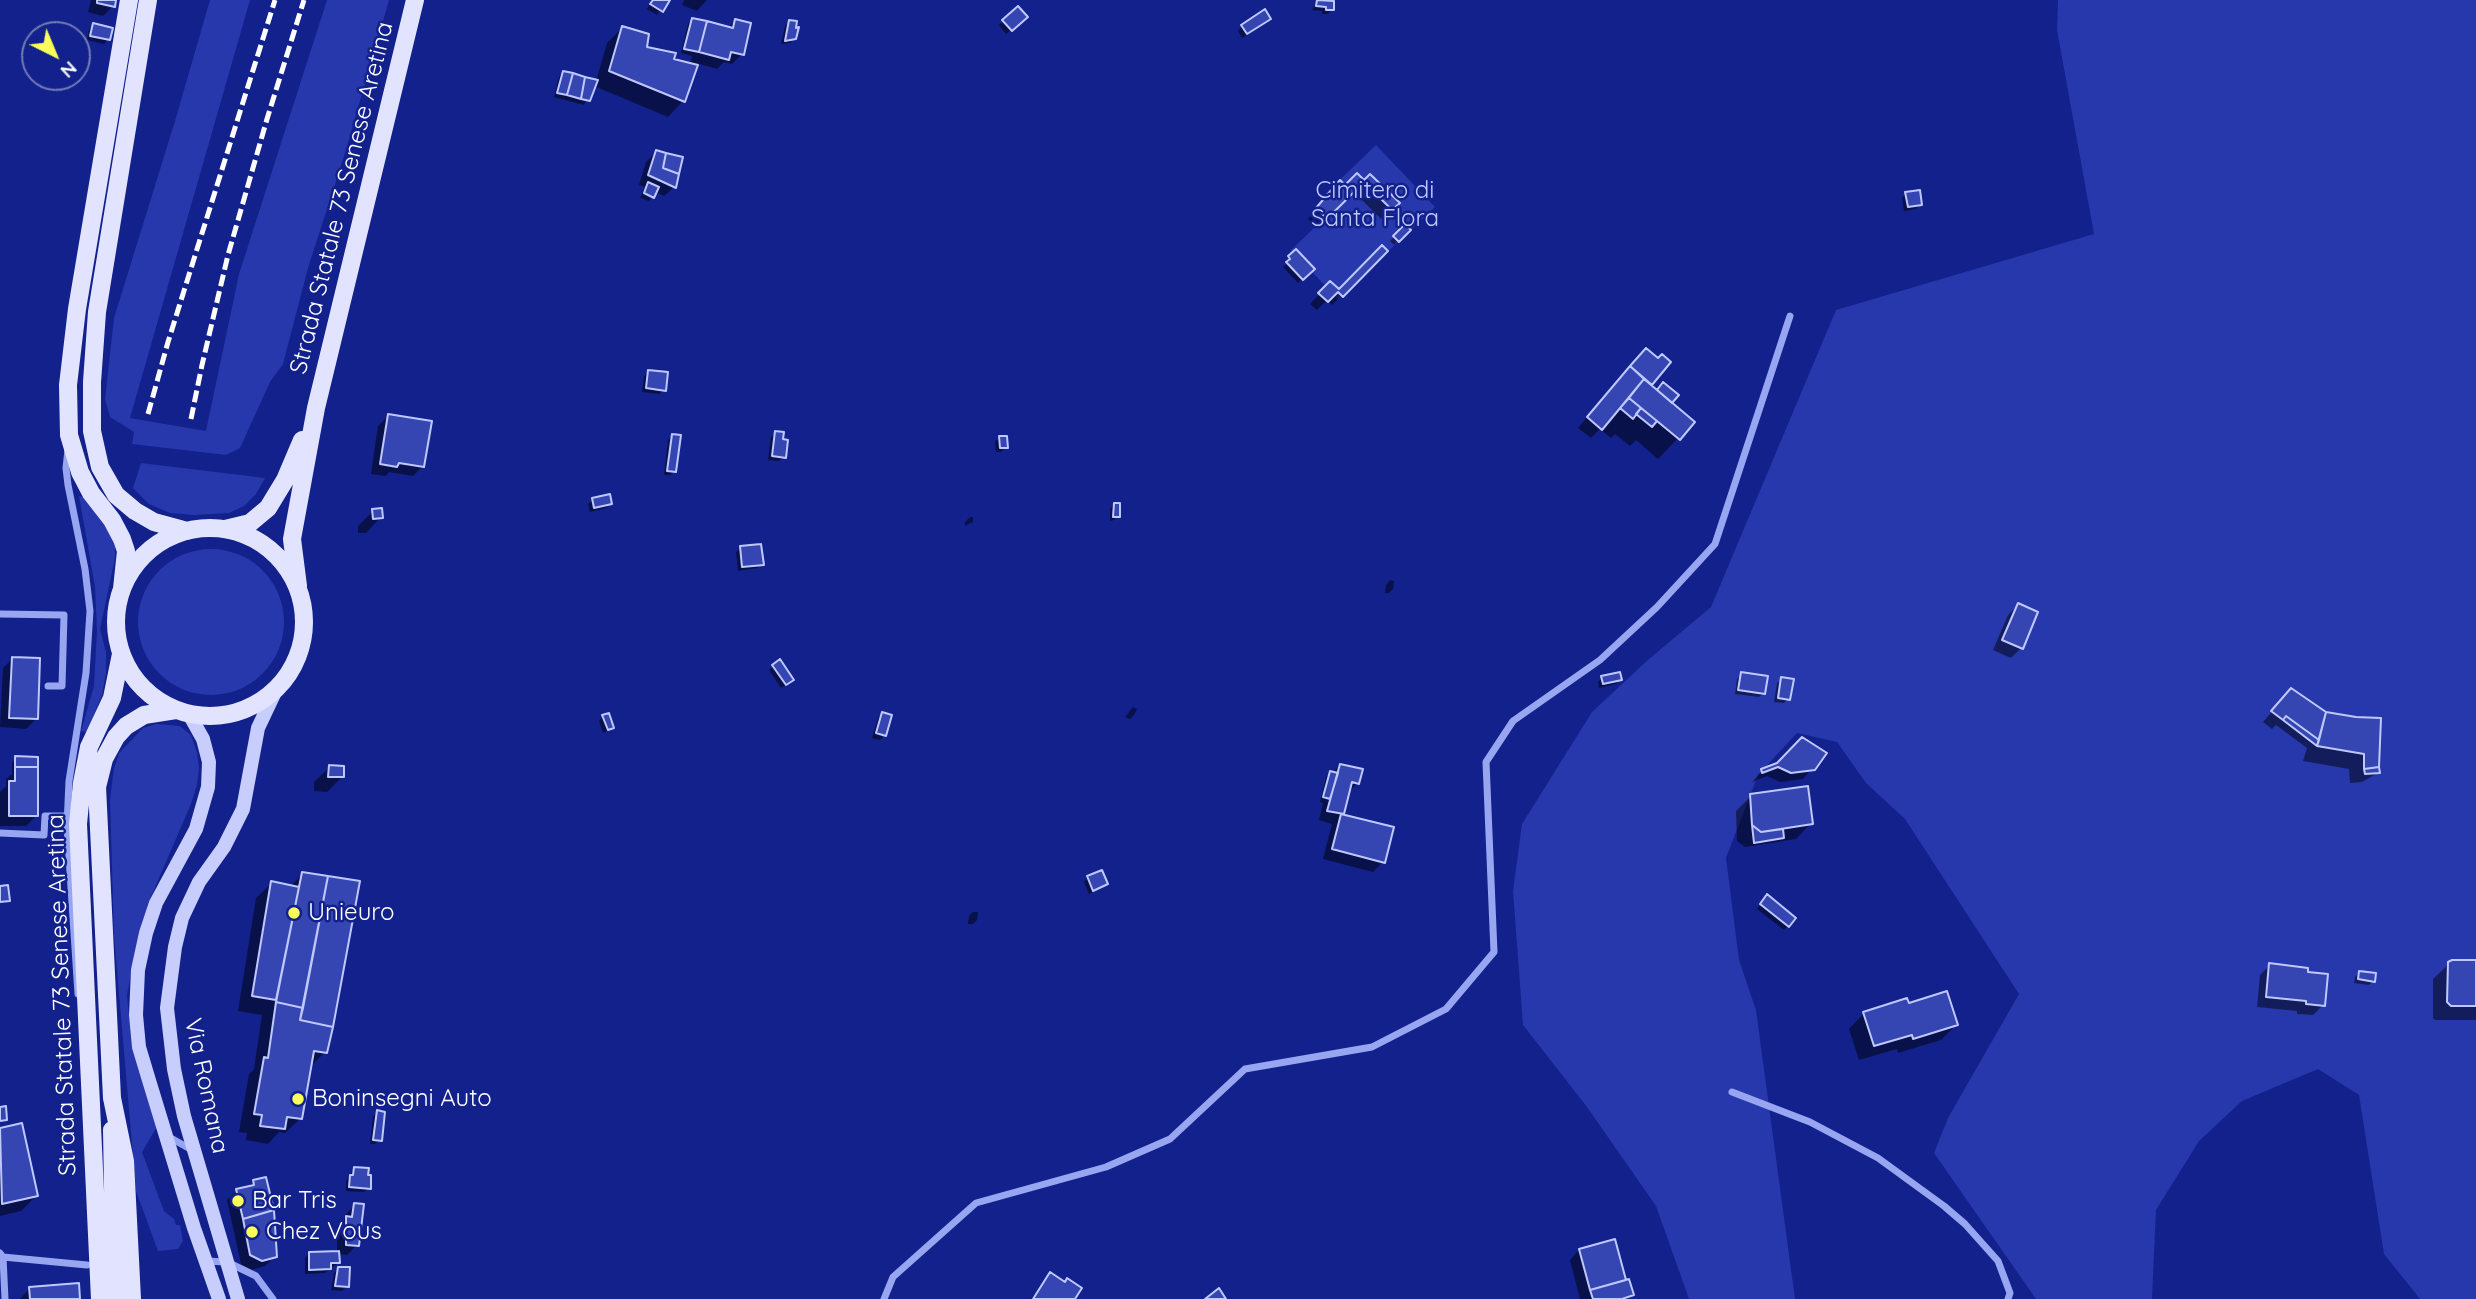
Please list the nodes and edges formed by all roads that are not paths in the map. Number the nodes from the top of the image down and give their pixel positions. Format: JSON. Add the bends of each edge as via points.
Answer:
{"nodes":[{"id":1,"x":129,"y":0,"type":"edge"},
{"id":2,"x":148,"y":0,"type":"edge"},
{"id":3,"x":415,"y":0,"type":"edge"},
{"id":4,"x":1790,"y":316,"type":"dead end"},
{"id":5,"x":316,"y":408,"type":"junction"},
{"id":6,"x":69,"y":435,"type":"junction"},
{"id":7,"x":225,"y":529,"type":"junction"},
{"id":8,"x":187,"y":531,"type":"junction"},
{"id":9,"x":298,"y":586,"type":"junction"},
{"id":10,"x":122,"y":589,"type":"junction"},
{"id":11,"x":0,"y":614,"type":"edge"},
{"id":12,"x":121,"y":654,"type":"junction"},
{"id":13,"x":48,"y":686,"type":"dead end"},
{"id":14,"x":276,"y":690,"type":"junction"},
{"id":15,"x":183,"y":712,"type":"junction"},
{"id":16,"x":68,"y":816,"type":"junction"},
{"id":17,"x":0,"y":833,"type":"edge"},
{"id":18,"x":90,"y":1087,"type":"junction"},
{"id":19,"x":1732,"y":1092,"type":"dead end"},
{"id":20,"x":112,"y":1098,"type":"junction"},
{"id":21,"x":165,"y":1135,"type":"junction"},
{"id":22,"x":194,"y":1152,"type":"junction"},
{"id":23,"x":1,"y":1255,"type":"edge"},
{"id":24,"x":205,"y":1261,"type":"junction"},
{"id":25,"x":227,"y":1262,"type":"junction"},
{"id":26,"x":87,"y":1265,"type":"dead end"},
{"id":27,"x":5,"y":1299,"type":"edge"},
{"id":28,"x":100,"y":1299,"type":"edge"},
{"id":29,"x":115,"y":1299,"type":"edge"},
{"id":30,"x":132,"y":1299,"type":"edge"},
{"id":31,"x":219,"y":1299,"type":"edge"},
{"id":32,"x":238,"y":1299,"type":"edge"},
{"id":33,"x":273,"y":1299,"type":"edge"},
{"id":34,"x":884,"y":1299,"type":"edge"},
{"id":35,"x":2008,"y":1299,"type":"edge"}],
"edges":[{"from":1,"to":6,"type":"main road","via":[[77,309],[68,385]]},
{"from":2,"to":8,"type":"main road","via":[[97,312],[92,431],[100,467],[116,495],[154,522]]},
{"from":3,"to":5,"type":"main road","name":"Strada Statale 73 Senese Aretina"},
{"from":4,"to":34,"type":"street","via":[[1715,544],[1600,660],[1513,721],[1486,762],[1494,952],[1446,1009],[1372,1047],[1245,1069],[1170,1139],[1107,1167],[976,1203],[893,1277]]},
{"from":5,"to":7,"type":"main road","name":"Strada Statale 73 Senese Aretina","via":[[268,508],[250,523]]},
{"from":5,"to":9,"type":"main road","name":"Strada Statale 73 Senese Aretina","via":[[292,539]]},
{"from":6,"to":10,"type":"main road","via":[[80,472],[122,539],[126,551]]},
{"from":6,"to":16,"type":"street","via":[[66,468],[90,611]]},
{"from":7,"to":8,"type":"main road","name":"Strada Statale 73 Senese Aretina"},
{"from":7,"to":9,"type":"main road","name":"Strada Statale 73 Senese Aretina","via":[[255,539],[281,559]]},
{"from":8,"to":10,"type":"main road","name":"Strada Statale 73 Senese Aretina","via":[[160,543],[137,563]]},
{"from":9,"to":14,"type":"main road","name":"Strada Statale 73 Senese Aretina","via":[[304,613],[303,641],[293,667]]},
{"from":10,"to":12,"type":"main road","name":"Strada Statale 73 Senese Aretina","via":[[117,610]]},
{"from":11,"to":13,"type":"street","via":[[64,615],[62,686]]},
{"from":12,"to":15,"type":"main road","name":"Strada Statale 73 Senese Aretina","via":[[153,697]]},
{"from":12,"to":18,"type":"main road","name":"Strada Statale 73 Senese Aretina","via":[[112,698],[89,747],[78,824]]},
{"from":14,"to":15,"type":"main road","name":"Strada Statale 73 Senese Aretina","via":[[235,713]]},
{"from":14,"to":22,"type":"main road","name":"Via Romana","via":[[258,728],[243,809],[199,883],[182,918],[175,947],[167,1008]]},
{"from":15,"to":20,"type":"main road","name":"Strada Statale 73 Senese Aretina","via":[[144,715],[127,726],[104,758],[97,787]]},
{"from":15,"to":21,"type":"main road","name":"Via Romana","via":[[203,739],[209,762],[208,787],[196,830],[156,902],[146,933],[136,1015],[139,1047]]},
{"from":16,"to":17,"type":"street","via":[[45,816],[44,835]]},
{"from":16,"to":18,"type":"street","via":[[76,979]]},
{"from":18,"to":28,"type":"main road","name":"Strada Statale 73 Senese Aretina"},
{"from":19,"to":35,"type":"street","via":[[1810,1122],[1878,1158],[1944,1206],[1998,1261]]},
{"from":20,"to":29,"type":"main road"},
{"from":20,"to":30,"type":"main road","name":"Strada Statale 73 Senese Aretina","via":[[125,1161]]},
{"from":21,"to":22,"type":"street"},
{"from":21,"to":24,"type":"main road","name":"Via Romana"},
{"from":22,"to":25,"type":"main road","name":"Via Romana"},
{"from":23,"to":26,"type":"street"},
{"from":23,"to":27,"type":"street"},
{"from":24,"to":25,"type":"street"},
{"from":24,"to":31,"type":"main road","name":"Via Romana"},
{"from":25,"to":32,"type":"main road","name":"Via Romana"},
{"from":25,"to":33,"type":"street","via":[[257,1276]]}]}
